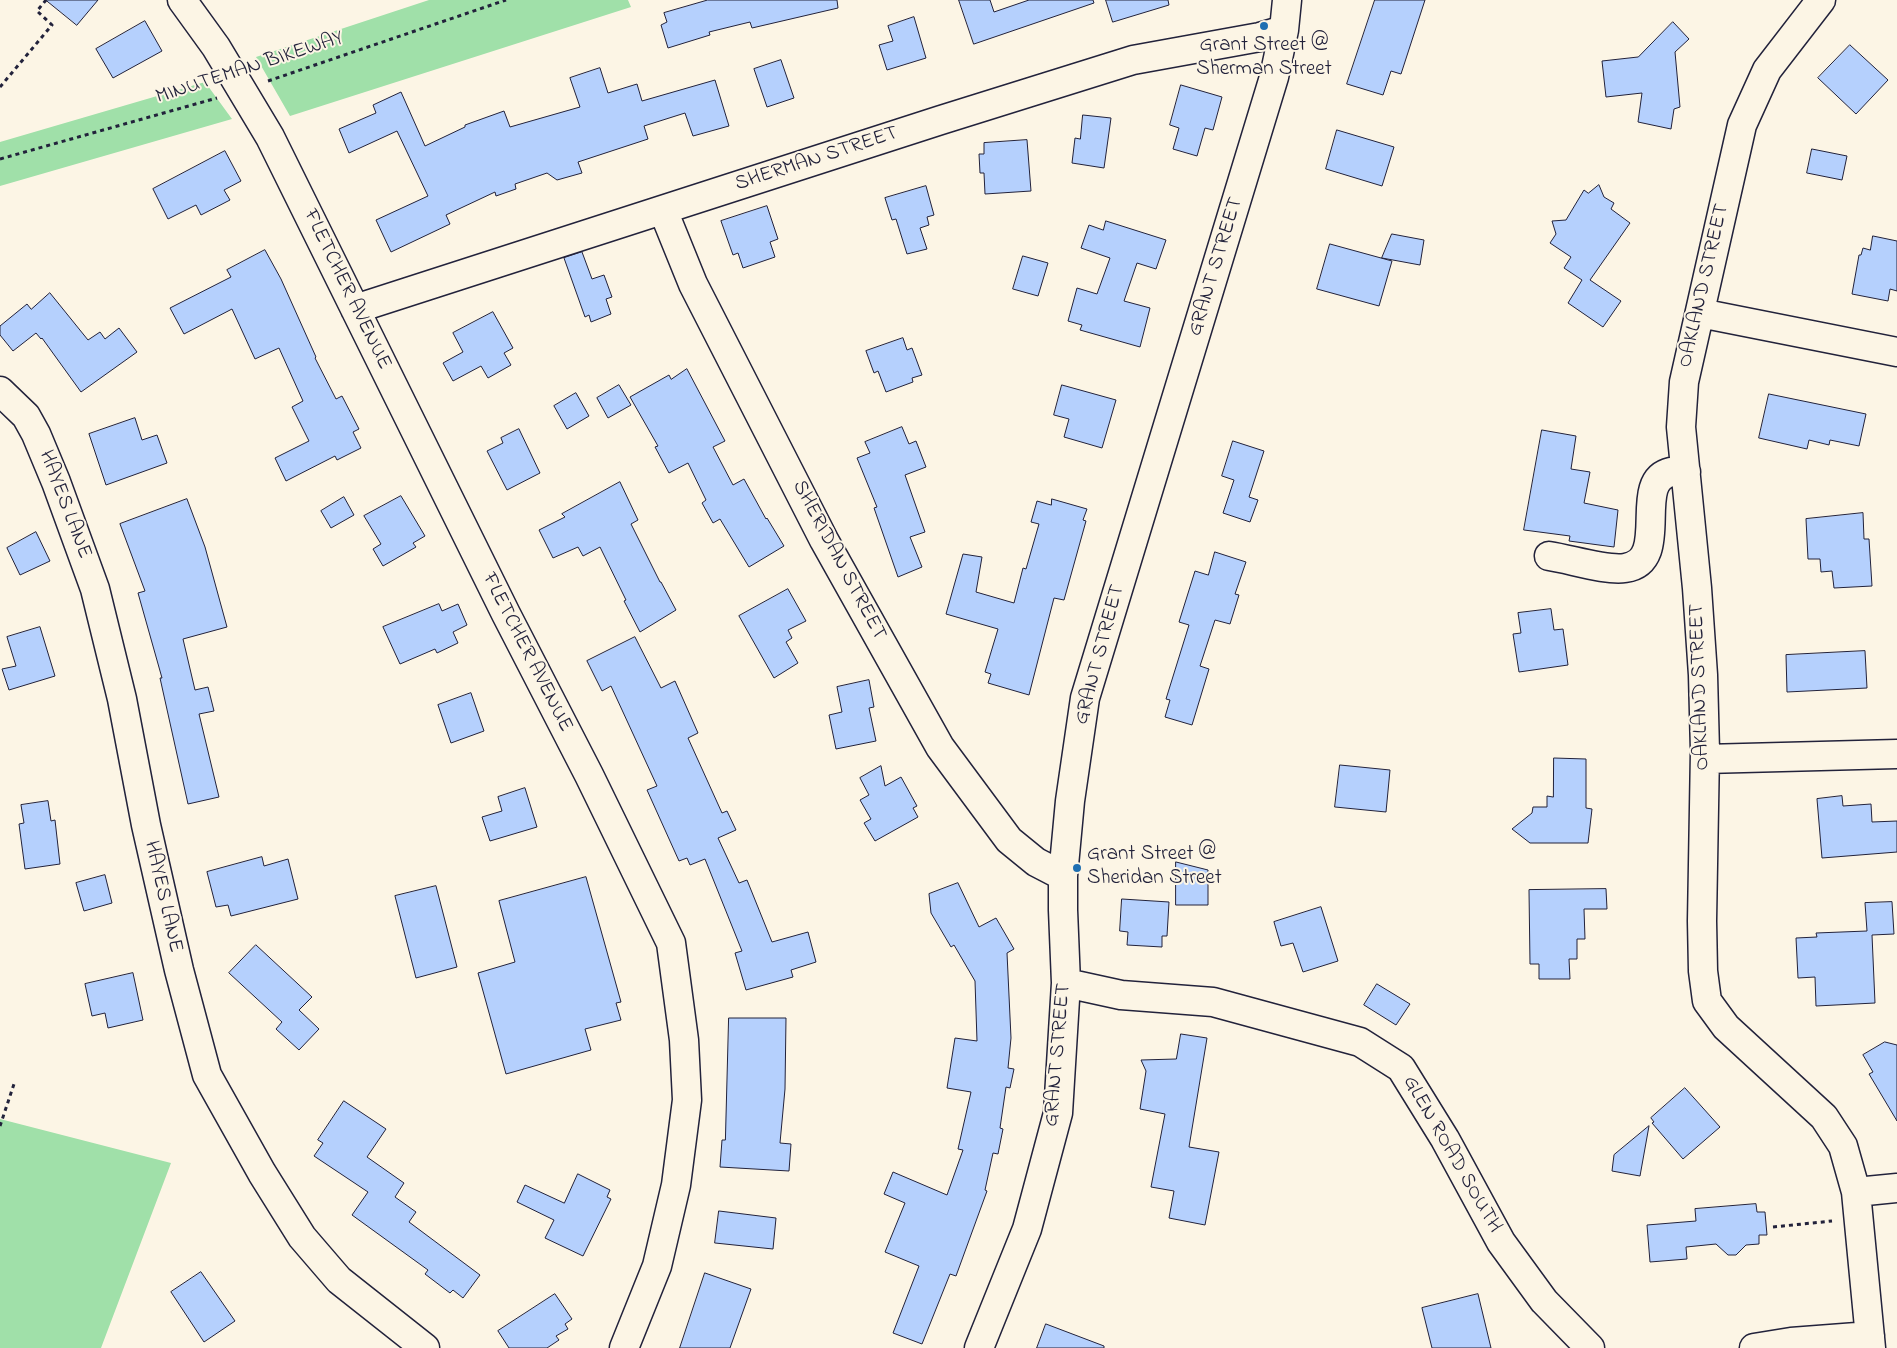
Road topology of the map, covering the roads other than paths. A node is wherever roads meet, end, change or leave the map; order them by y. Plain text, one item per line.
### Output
1 (182, 0) edge
2 (1287, 0) edge
3 (1821, 0) edge
4 (1284, 30) junction
5 (663, 210) junction
6 (356, 309) junction
7 (1700, 314) junction
8 (1897, 352) edge
9 (0, 391) edge
10 (1686, 472) junction
11 (1548, 556) dead end
12 (1897, 754) edge
13 (1705, 759) junction
14 (1063, 876) junction
15 (1066, 983) junction
16 (1897, 1188) edge
17 (1856, 1192) junction
18 (1871, 1342) edge
19 (425, 1348) edge
20 (624, 1348) edge
21 (979, 1348) edge
22 (1590, 1348) edge
23 (1754, 1348) edge

1 - 6 street, FLETCHER AVENUE
2 - 4 street, GRANT STREET
3 - 7 street, OAKLAND STREET
4 - 5 street, SHERMAN STREET
4 - 14 street, GRANT STREET
5 - 6 street, SHERMAN STREET
5 - 14 street, SHERIDAN STREET
6 - 20 street, FLETCHER AVENUE
7 - 8 street
7 - 10 street, OAKLAND STREET
9 - 19 street, HAYES LANE
10 - 11 street
10 - 13 street, OAKLAND STREET
12 - 13 street
13 - 17 street, OAKLAND STREET
14 - 15 street, GRANT STREET
15 - 21 street, GRANT STREET
15 - 22 street, GLEN ROAD SOUTH
16 - 17 street
17 - 18 street, OAKLAND STREET
18 - 23 street

